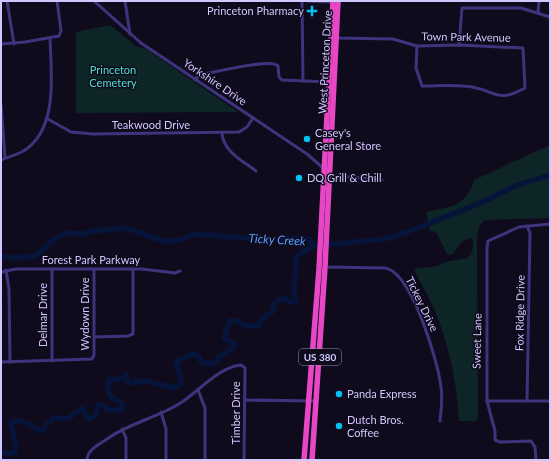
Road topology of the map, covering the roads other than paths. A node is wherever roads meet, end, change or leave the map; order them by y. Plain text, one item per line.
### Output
1 (7, 1) edge
2 (57, 1) edge
3 (94, 1) edge
4 (125, 1) edge
5 (302, 1) edge
6 (307, 1) edge
7 (335, 1) edge
8 (539, 1) edge
9 (538, 13) junction
10 (550, 18) edge
11 (130, 34) junction
12 (50, 38) junction
13 (336, 38) junction
14 (1, 44) edge
15 (14, 44) junction
16 (459, 44) junction
17 (417, 46) junction
18 (195, 80) junction
19 (303, 81) junction
20 (331, 83) junction
21 (1, 104) edge
22 (46, 118) junction
23 (253, 118) junction
24 (222, 134) junction
25 (5, 158) junction
26 (1, 160) edge
27 (323, 168) junction
28 (256, 171) dead end
29 (328, 176) junction
30 (382, 180) dead end
31 (550, 224) edge
32 (527, 226) junction
33 (323, 236) junction
34 (319, 267) junction
35 (325, 267) junction
36 (52, 269) junction
37 (94, 269) junction
38 (133, 269) junction
39 (6, 270) junction
40 (180, 271) dead end
41 (1, 272) edge
42 (94, 337) junction
43 (52, 361) junction
44 (1, 362) edge
45 (10, 362) junction
46 (198, 390) junction
47 (245, 400) junction
48 (310, 400) junction
49 (317, 401) junction
50 (487, 401) junction
51 (527, 401) junction
52 (550, 401) edge
53 (161, 412) junction
54 (440, 421) dead end
55 (122, 429) junction
56 (87, 460) edge
57 (126, 460) edge
58 (166, 460) edge
59 (205, 460) edge
60 (244, 460) edge
61 (304, 460) edge
62 (312, 460) edge
63 (536, 460) edge

1 - 15 street
2 - 12 street
3 - 11 street, Yorkshire Drive
4 - 11 street
5 - 19 street
6 - 7 street
7 - 13 highway, West Princeton Drive / US 380
7 - 20 highway, West Princeton Drive / US 380
8 - 9 street
9 - 10 street
9 - 16 street
11 - 18 street, Yorkshire Drive
12 - 15 street
12 - 22 street
13 - 17 street, Town Park Avenue
13 - 20 highway, West Princeton Drive / US 380
14 - 15 street
16 - 17 street, Town Park Avenue
16 - 17 street, Town Park Avenue
18 - 19 street
18 - 23 street, Yorkshire Drive
19 - 20 street
20 - 27 highway, West Princeton Drive / US 380
20 - 29 highway, West Princeton Drive / US 380
21 - 25 street
22 - 24 street, Teakwood Drive
22 - 25 street
23 - 24 street, Teakwood Drive
23 - 27 street, Yorkshire Drive
24 - 28 street
25 - 26 street
27 - 29 street, Yorkshire Drive
27 - 33 highway, West Princeton Drive / US 380
29 - 30 street
29 - 33 highway, West Princeton Drive / US 380
31 - 32 street
32 - 50 street, Sweet Lane
32 - 51 street, Fox Ridge Drive
33 - 34 highway, West Princeton Drive / US 380
33 - 35 highway, West Princeton Drive / US 380
34 - 35 street, Tickey Drive
34 - 48 highway, West Princeton Drive / US 380
35 - 49 highway, West Princeton Drive / US 380
35 - 54 street, Tickey Drive
36 - 37 street, Forest Park Parkway
36 - 39 street, Forest Park Parkway
36 - 43 street, Delmar Drive
37 - 38 street, Forest Park Parkway
37 - 42 street, Wydown Drive
38 - 40 street, Forest Park Parkway
38 - 42 street
39 - 41 street, Forest Park Parkway
39 - 45 street
42 - 43 street, Wydown Drive
43 - 45 street
44 - 45 street
46 - 47 street, Timber Drive
46 - 53 street
46 - 59 street
47 - 48 street
47 - 60 street, Timber Drive
48 - 49 street
48 - 61 highway, West Princeton Drive / US 380
49 - 62 highway, West Princeton Drive / US 380
50 - 51 street
50 - 63 street, Sweet Lane
51 - 52 street
53 - 55 street
53 - 58 street
55 - 56 street
55 - 57 street

